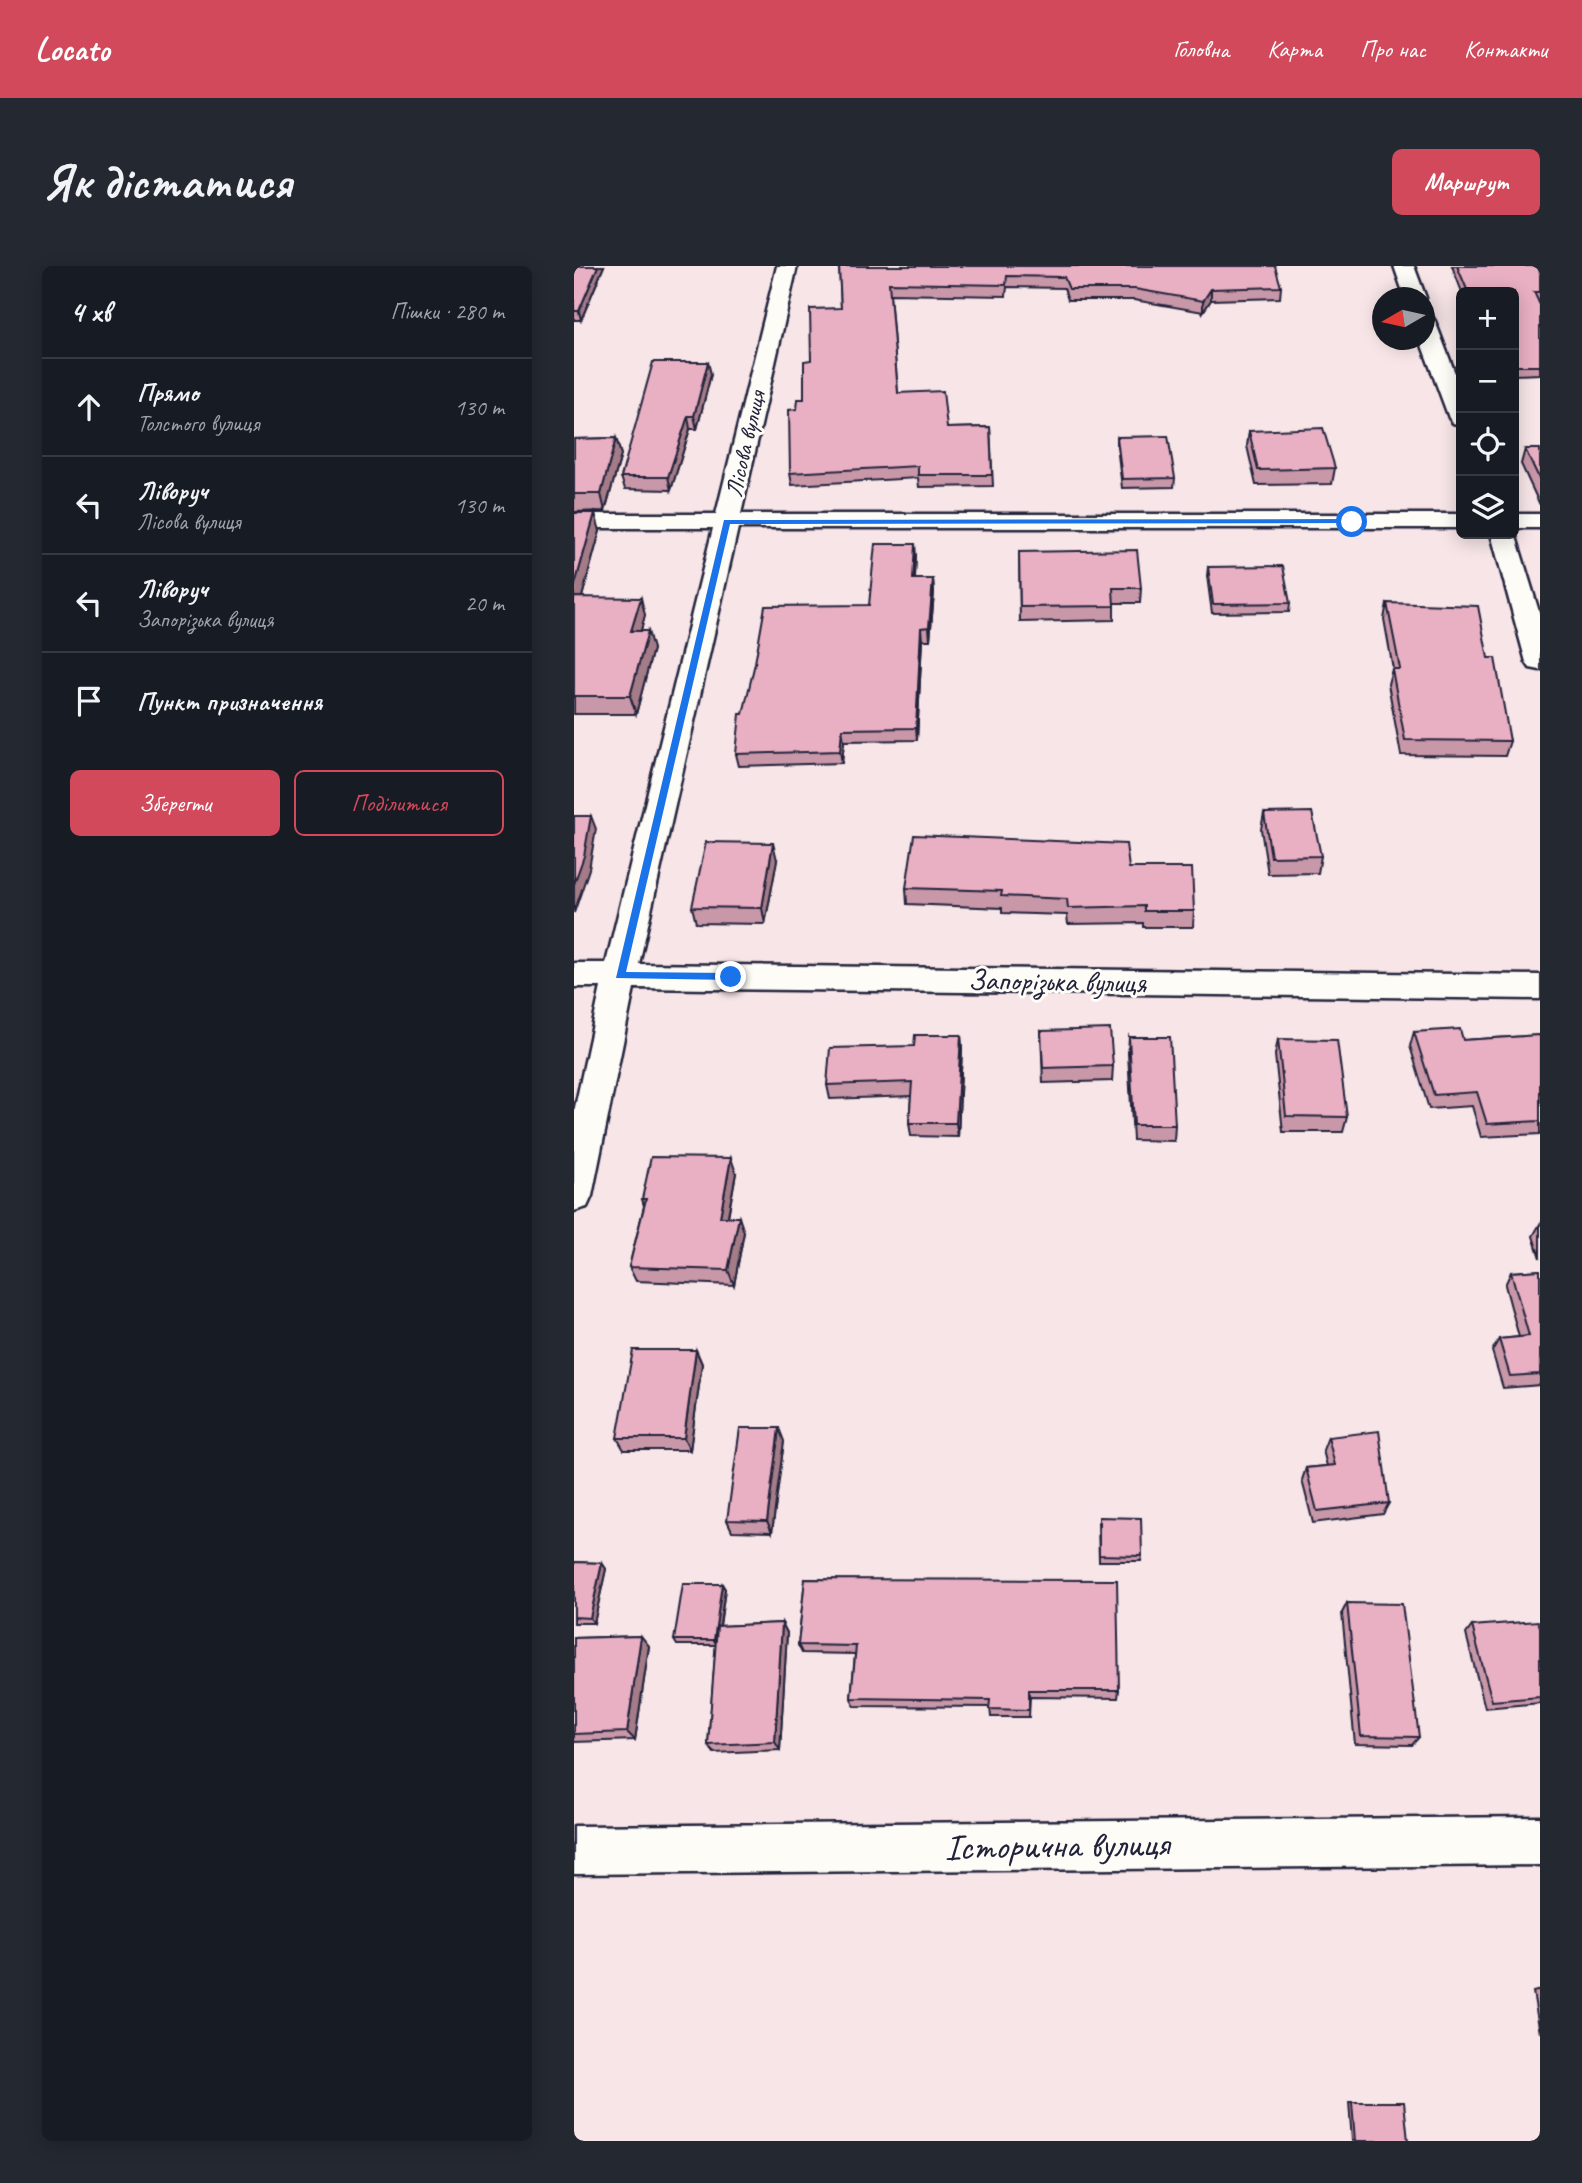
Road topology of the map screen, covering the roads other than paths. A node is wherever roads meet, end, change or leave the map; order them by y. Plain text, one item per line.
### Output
1 (787, 266) edge
2 (1404, 266) edge
3 (1412, 287) edge
4 (1435, 350) edge
5 (1459, 413) edge
6 (1519, 521) edge
7 (1540, 521) edge
8 (574, 522) edge
9 (727, 522) junction
10 (1456, 522) edge
11 (1505, 539) edge
12 (1540, 662) edge
13 (574, 975) edge
14 (620, 975) junction
15 (1540, 986) edge
16 (574, 1196) edge
17 (1540, 1841) edge
18 (574, 1850) edge

1 - 9 street, Лісова вулиця
2 - 3 street
4 - 5 street
6 - 7 street
8 - 9 street
9 - 10 street
9 - 14 street, Лісова вулиця
11 - 12 street
13 - 14 street, Запорізька вулиця
14 - 15 street, Запорізька вулиця
14 - 16 street, Лісова вулиця
17 - 18 street, Історична вулиця

